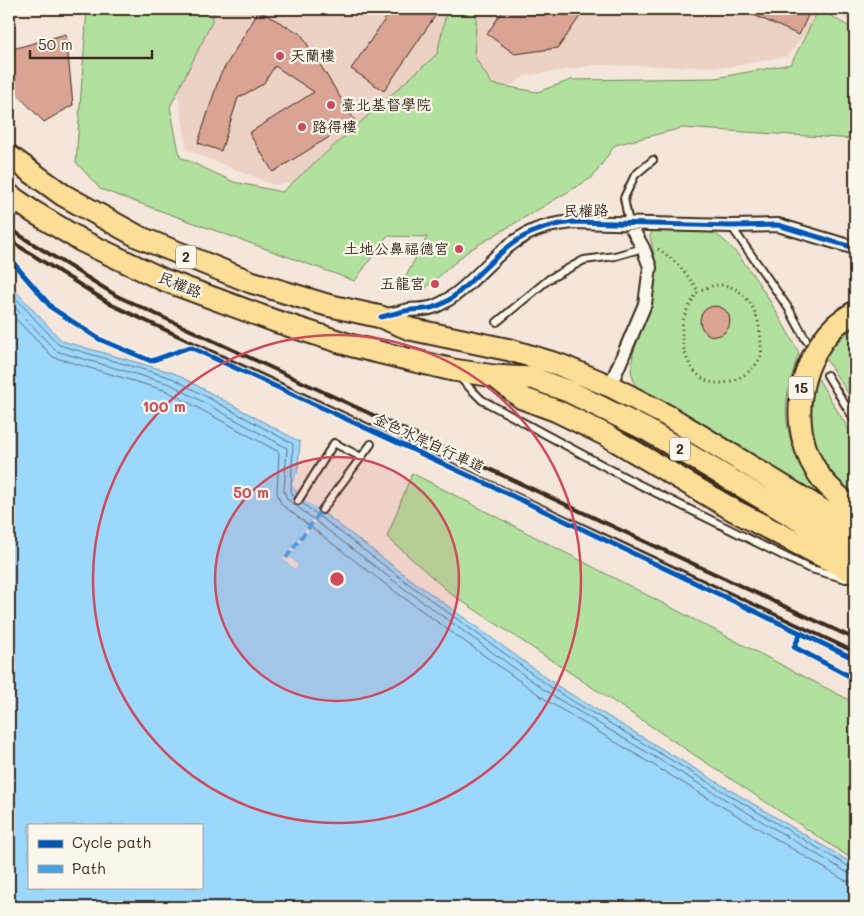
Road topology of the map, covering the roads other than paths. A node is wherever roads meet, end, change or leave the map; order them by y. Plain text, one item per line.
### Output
1 (9, 156) edge
2 (653, 160) dead end
3 (9, 195) edge
4 (629, 223) junction
5 (730, 226) junction
6 (643, 248) junction
7 (855, 248) edge
8 (855, 312) edge
9 (381, 317) junction
10 (498, 322) dead end
11 (806, 340) dead end
12 (452, 370) junction
13 (827, 375) dead end
14 (494, 376) junction
15 (610, 386) junction
16 (855, 421) edge
17 (370, 444) dead end
18 (361, 457) junction
19 (298, 501) dead end
20 (322, 510) dead end
21 (855, 511) edge
22 (855, 530) edge
23 (855, 553) edge
24 (855, 573) edge
25 (855, 581) edge

1 - 9 main road, 民權路 / 2
2 - 4 lane
3 - 12 main road, 民權路 / 2
4 - 5 street, 民權路
4 - 6 street
4 - 9 street, 民權路
5 - 7 street, 民權路
5 - 11 lane
6 - 10 lane
6 - 15 street
8 - 21 main road, 15
9 - 15 main road, 民權路 / 2
12 - 14 main road, 民權路 / 2
12 - 25 lane
13 - 16 lane
14 - 23 main road, 民權路 / 2
14 - 24 main road
15 - 22 main road, 民權路 / 2
17 - 18 lane
18 - 19 lane
18 - 20 lane

